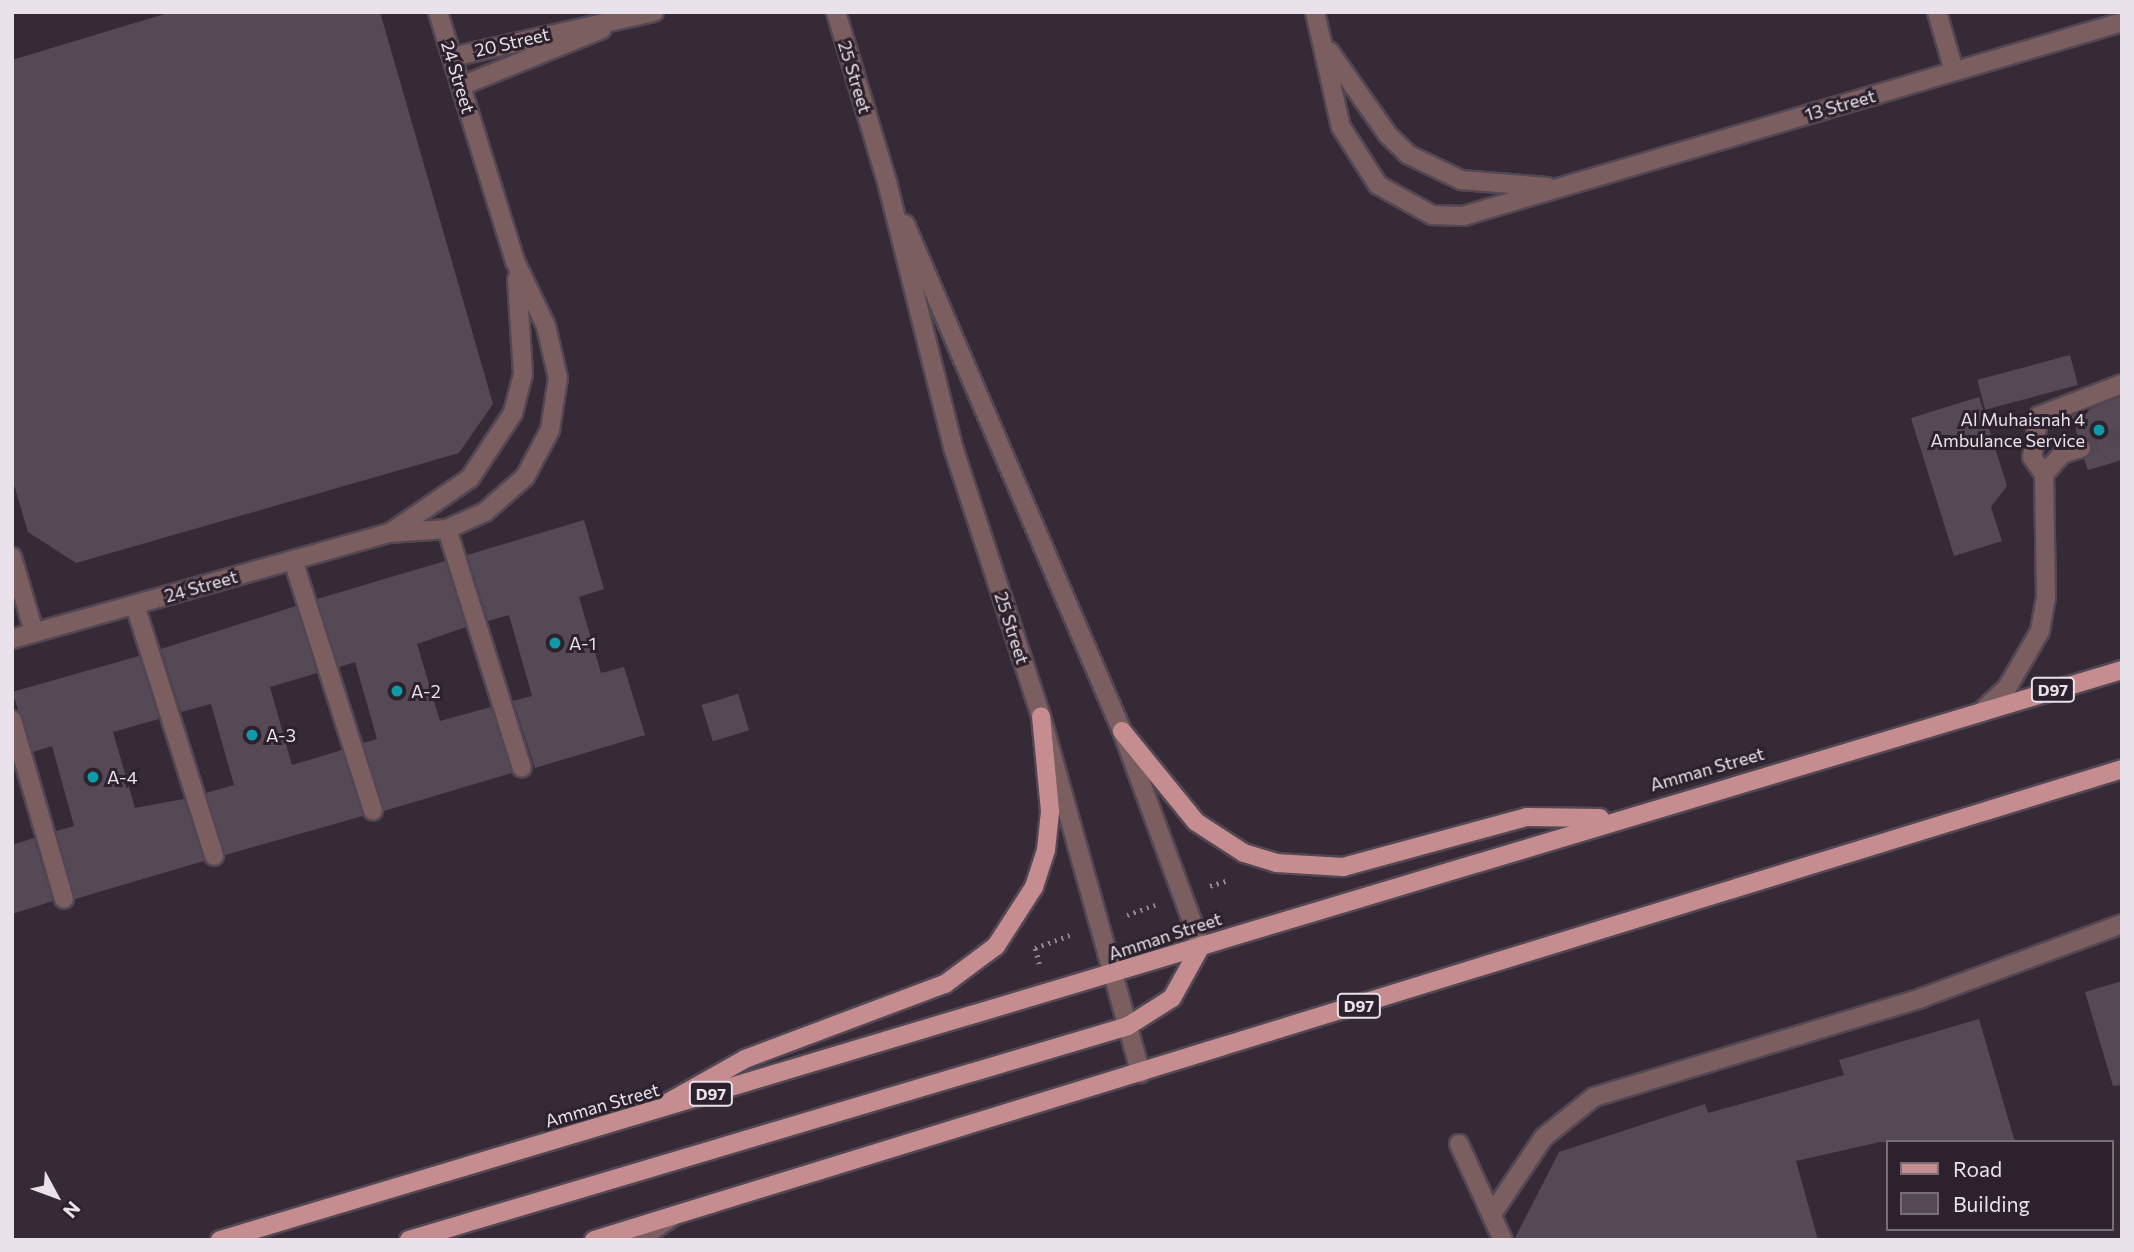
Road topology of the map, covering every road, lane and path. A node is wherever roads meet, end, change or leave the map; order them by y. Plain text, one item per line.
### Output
1 (438, 12) edge
2 (660, 12) edge
3 (836, 12) edge
4 (1315, 12) edge
5 (1937, 12) edge
6 (653, 13) edge
7 (2122, 22) edge
8 (614, 23) junction
9 (1325, 46) junction
10 (452, 57) junction
11 (1954, 71) junction
12 (461, 86) junction
13 (887, 182) junction
14 (1558, 188) junction
15 (515, 261) junction
16 (2122, 384) edge
17 (2081, 448) tunnel mouth
18 (2043, 474) junction
19 (447, 529) junction
20 (389, 533) junction
21 (12, 557) edge
22 (293, 560) junction
23 (135, 605) junction
24 (34, 632) junction
25 (12, 639) edge
26 (2122, 670) edge
27 (1983, 710) junction
28 (1041, 716) junction
29 (12, 720) edge
30 (1122, 731) junction
31 (522, 768) dead end
32 (2122, 769) edge
33 (373, 811) dead end
34 (1611, 819) junction
35 (214, 856) dead end
36 (64, 899) dead end
37 (2122, 924) edge
38 (1201, 946) junction
39 (1114, 975) junction
40 (1128, 1026) junction
41 (1141, 1073) junction
42 (656, 1111) junction
43 (1459, 1144) dead end
44 (1494, 1211) junction
45 (679, 1213) junction
46 (220, 1240) edge
47 (409, 1240) edge
48 (594, 1240) edge
49 (639, 1240) edge
50 (1503, 1240) edge

1 - 10 street, 24 Street
2 - 6 street, 20 Street
3 - 13 street, 25 Street
4 - 9 street, 13 Street
5 - 11 street
6 - 8 street, 20 Street
7 - 11 street, 13 Street
8 - 10 street, 20 Street
8 - 12 street, 20 Street
9 - 14 street, 13 Street
9 - 14 street, 13 Street
10 - 12 street, 24 Street
11 - 14 street, 13 Street
12 - 15 street, 24 Street
13 - 28 street, 25 Street
13 - 30 street, 25 Street
15 - 19 street, 24 Street
15 - 20 street, 24 Street
16 - 18 street
17 - 18 street
18 - 27 street
19 - 20 street, 24 Street
19 - 31 street
20 - 22 street, 24 Street
21 - 24 street
22 - 23 street, 24 Street
22 - 33 street
23 - 24 street, 24 Street
23 - 35 street
24 - 25 street, 24 Street
26 - 27 main road, Amman Street / D97
27 - 34 main road, Amman Street / D97
28 - 39 street, 25 Street
28 - 42 main road
29 - 36 street
30 - 34 main road
30 - 38 street, 25 Street
32 - 41 main road, D97
34 - 38 main road, Amman Street / D97
37 - 44 street
38 - 39 main road, Amman Street / D97
38 - 40 main road
39 - 40 street, 25 Street
39 - 42 main road, Amman Street / D97
40 - 41 street, 25 Street
40 - 47 main road
41 - 45 main road, D97
42 - 46 main road, Amman Street / D97
43 - 44 street
44 - 50 street
45 - 48 main road, D97
45 - 49 street

